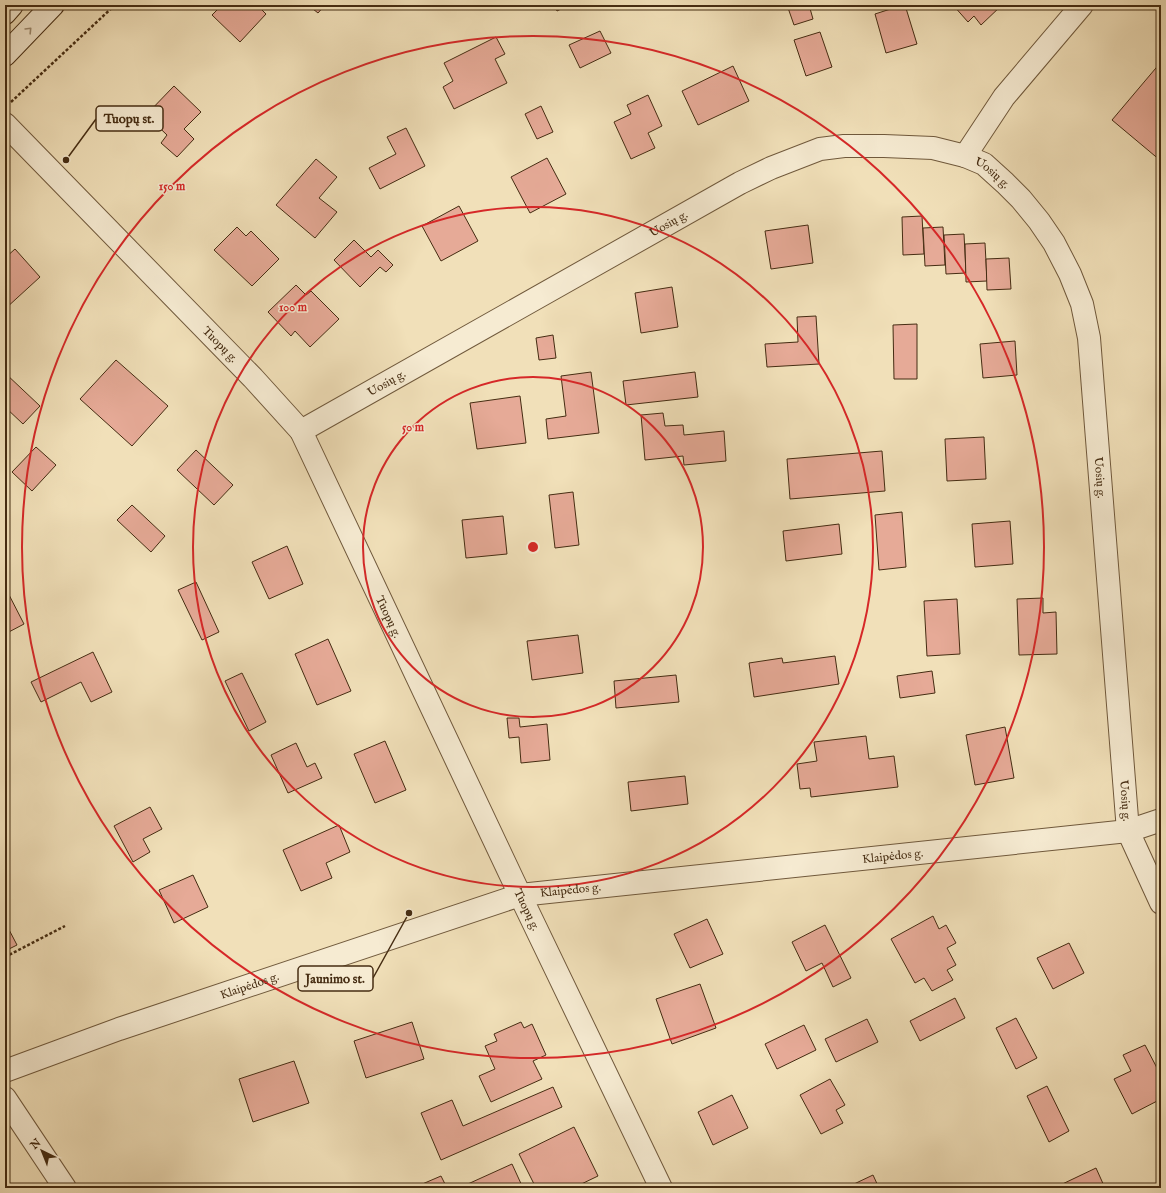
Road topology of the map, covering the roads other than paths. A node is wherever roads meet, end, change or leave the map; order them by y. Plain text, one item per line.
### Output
1 (12, 5) edge
2 (54, 5) edge
3 (1082, 5) edge
4 (5, 13) edge
5 (5, 55) edge
6 (5, 124) edge
7 (965, 156) junction
8 (301, 431) junction
9 (1161, 820) edge
10 (1128, 831) junction
11 (520, 894) junction
12 (1161, 903) edge
13 (5, 1071) edge
14 (5, 1098) edge
15 (65, 1188) edge
16 (661, 1188) edge

1 - 4 street
5 -> 2 street
3 - 7 street
6 - 8 street, Tuopų g.
7 - 8 street, Uosių g.
7 - 10 street, Uosių g.
8 - 11 street, Tuopų g.
9 - 10 street, Klaipėdos g.
10 - 11 street, Klaipėdos g.
10 - 12 street, Uosių g.
11 - 13 street, Klaipėdos g.
11 - 16 street, Tuopų g.
14 - 15 street

